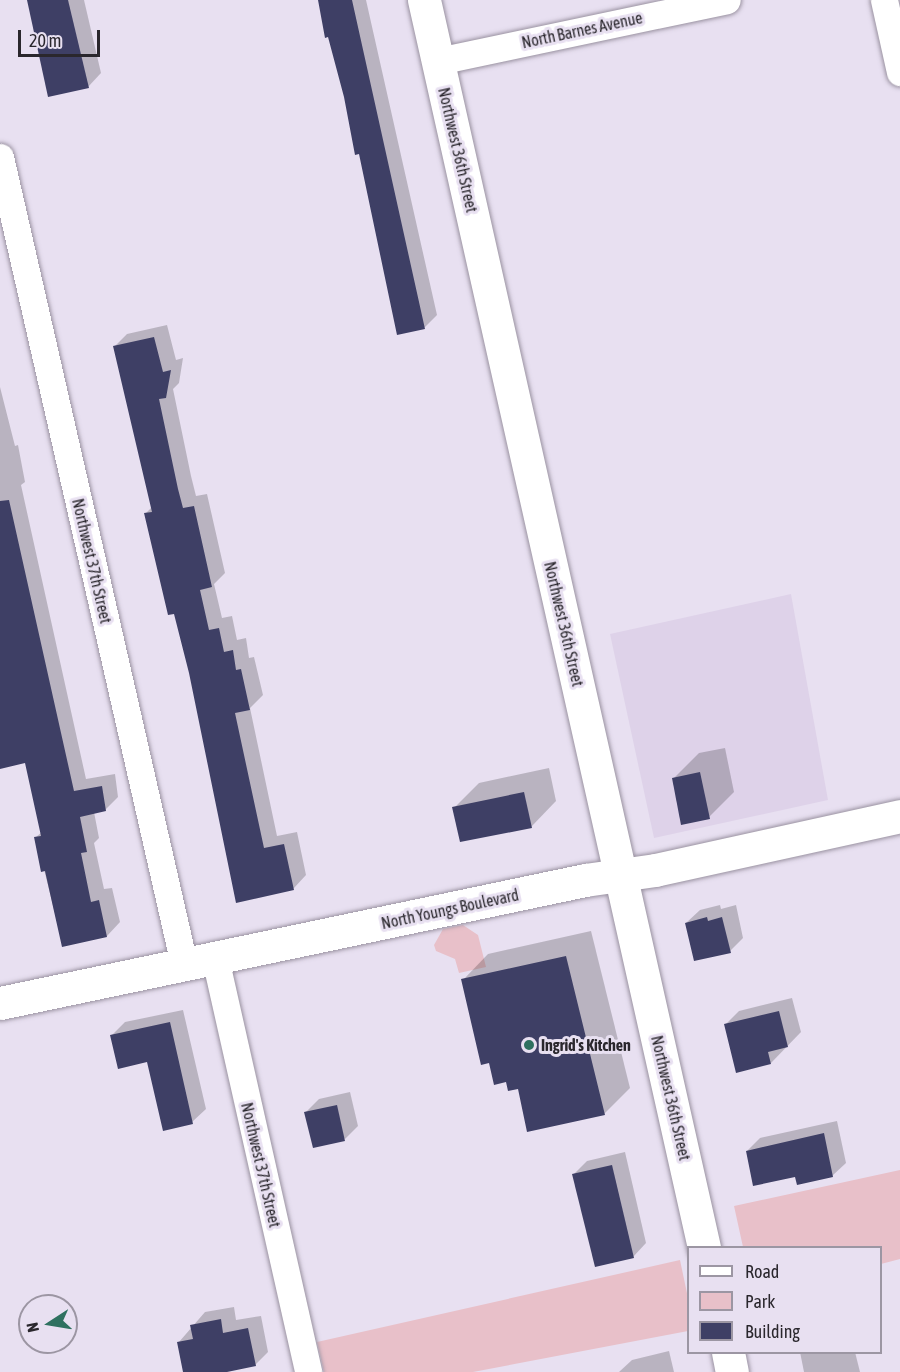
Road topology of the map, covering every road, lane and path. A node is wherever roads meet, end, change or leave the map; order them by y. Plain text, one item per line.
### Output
1 (424, 0) edge
2 (727, 0) edge
3 (884, 0) edge
4 (438, 61) junction
5 (900, 72) edge
6 (0, 157) edge
7 (900, 816) edge
8 (621, 875) junction
9 (215, 958) junction
10 (184, 964) junction
11 (0, 1003) edge
12 (704, 1246) edge
13 (728, 1354) edge
14 (308, 1372) edge
15 (732, 1372) edge

1 - 4 street, Northwest 36th Street
2 - 4 street, North Barnes Avenue
3 - 5 street
4 - 8 street, Northwest 36th Street
6 - 10 street, Northwest 37th Street
7 - 8 street, North Youngs Boulevard
8 - 9 street, North Youngs Boulevard
8 - 12 street, Northwest 36th Street
9 - 10 street, North Youngs Boulevard
9 - 14 street, Northwest 37th Street
10 - 11 street, North Youngs Boulevard
13 - 15 street

